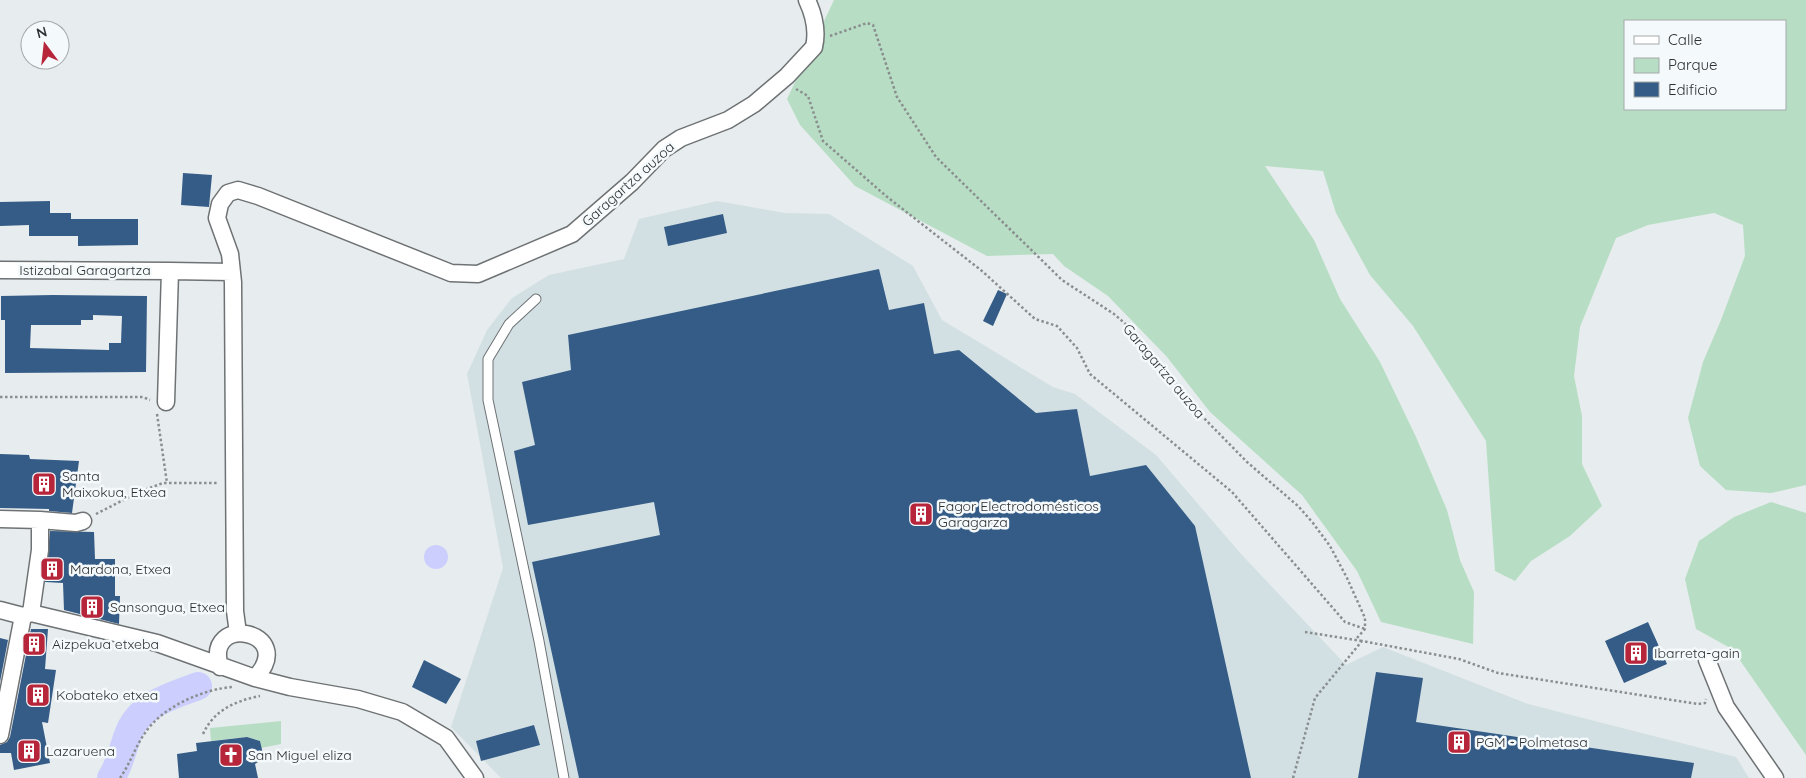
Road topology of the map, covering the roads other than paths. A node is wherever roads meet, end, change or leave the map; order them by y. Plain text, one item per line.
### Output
1 (807, 0) edge
2 (0, 270) edge
3 (170, 270) junction
4 (232, 272) junction
5 (536, 299) dead end
6 (157, 403) road end
7 (0, 519) edge
8 (40, 520) junction
9 (83, 521) road end
10 (0, 610) edge
11 (27, 615) junction
12 (238, 633) junction
13 (1707, 660) dead end
14 (220, 667) junction
15 (255, 678) junction
16 (0, 735) edge
17 (475, 778) edge
18 (564, 778) edge
19 (1775, 778) edge

1 - 4 street, Garagartza auzoa
2 - 3 street, Istizabal Garagartza
3 - 4 street, Istizabal Garagartza
3 - 6 street
4 - 12 street
5 - 18 lane
7 - 8 street
8 - 9 street
8 - 11 street
10 - 11 street
11 - 14 street
11 - 16 street
12 - 14 street
12 - 15 street
13 - 19 street
14 - 15 street
15 - 17 street

